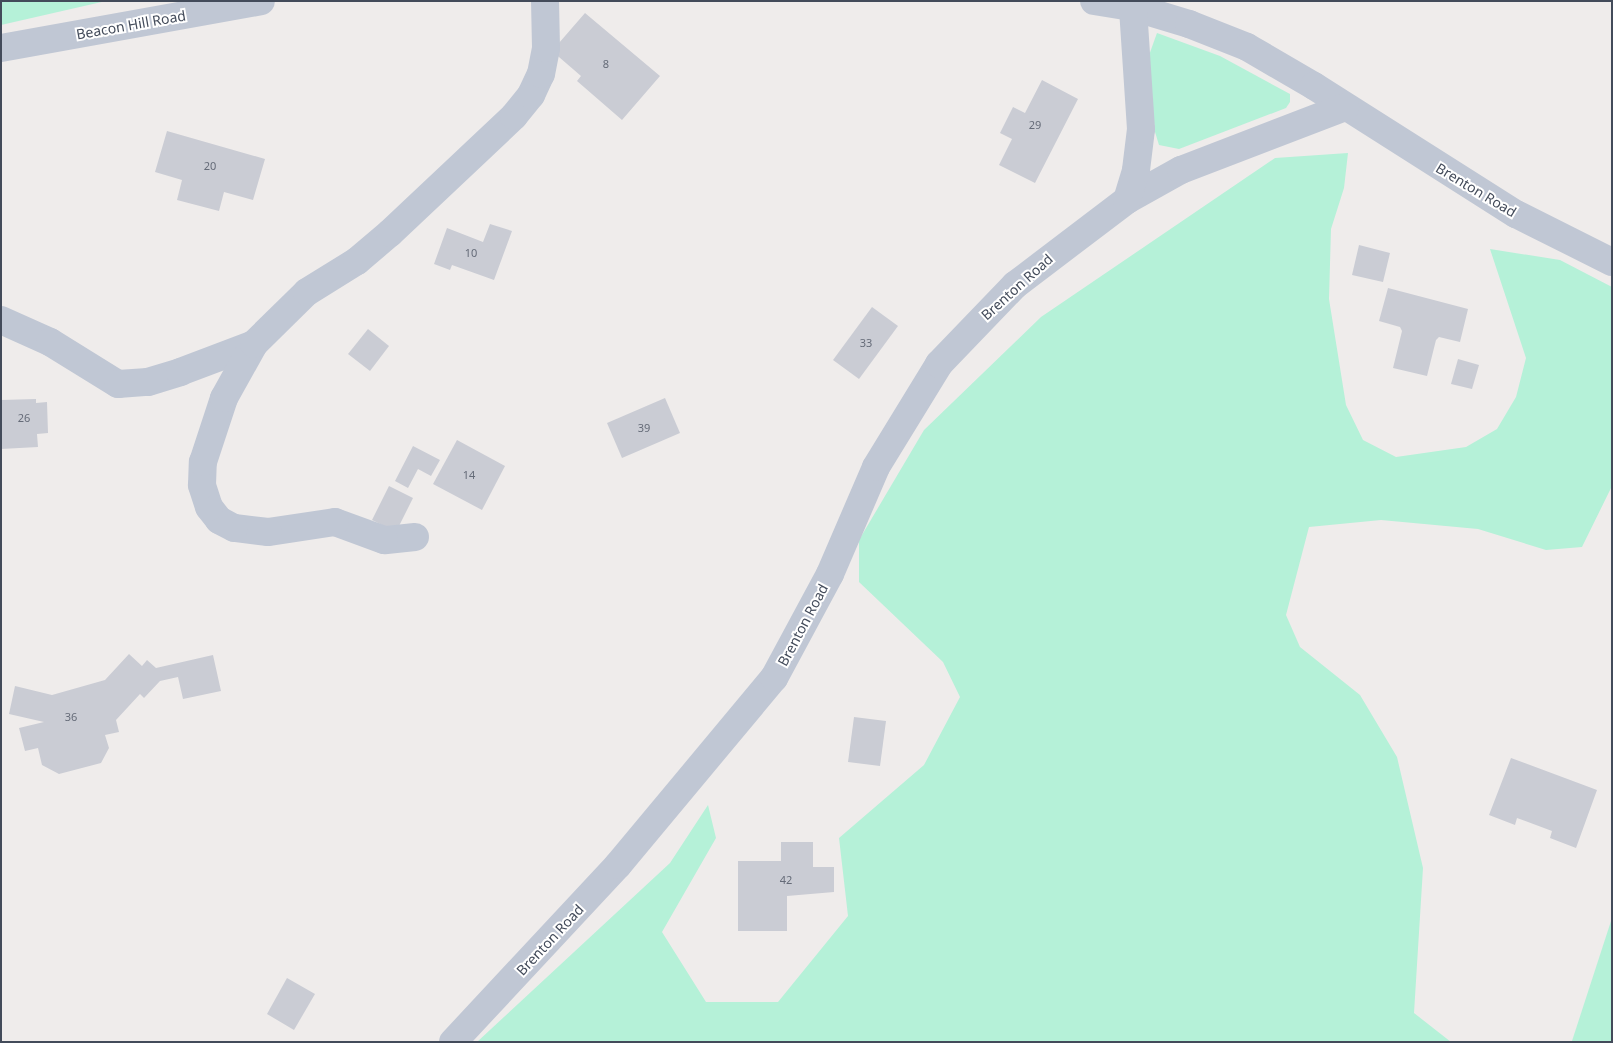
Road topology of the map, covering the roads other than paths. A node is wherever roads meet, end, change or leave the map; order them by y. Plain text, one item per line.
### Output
1 (261, 1) edge
2 (545, 1) edge
3 (1094, 1) edge
4 (1133, 7) junction
5 (1, 48) edge
6 (1345, 107) junction
7 (1127, 200) junction
8 (1612, 262) edge
9 (1, 320) edge
10 (254, 344) junction
11 (415, 537) dead end
12 (453, 1042) edge

1 - 5 street, Beacon Hill Road
2 - 10 street
3 - 4 street
4 - 6 street, Brenton Road
4 - 7 street
6 - 7 street, Brenton Road
6 - 8 street, Brenton Road
7 - 12 street, Brenton Road
9 - 10 street
10 - 11 street

